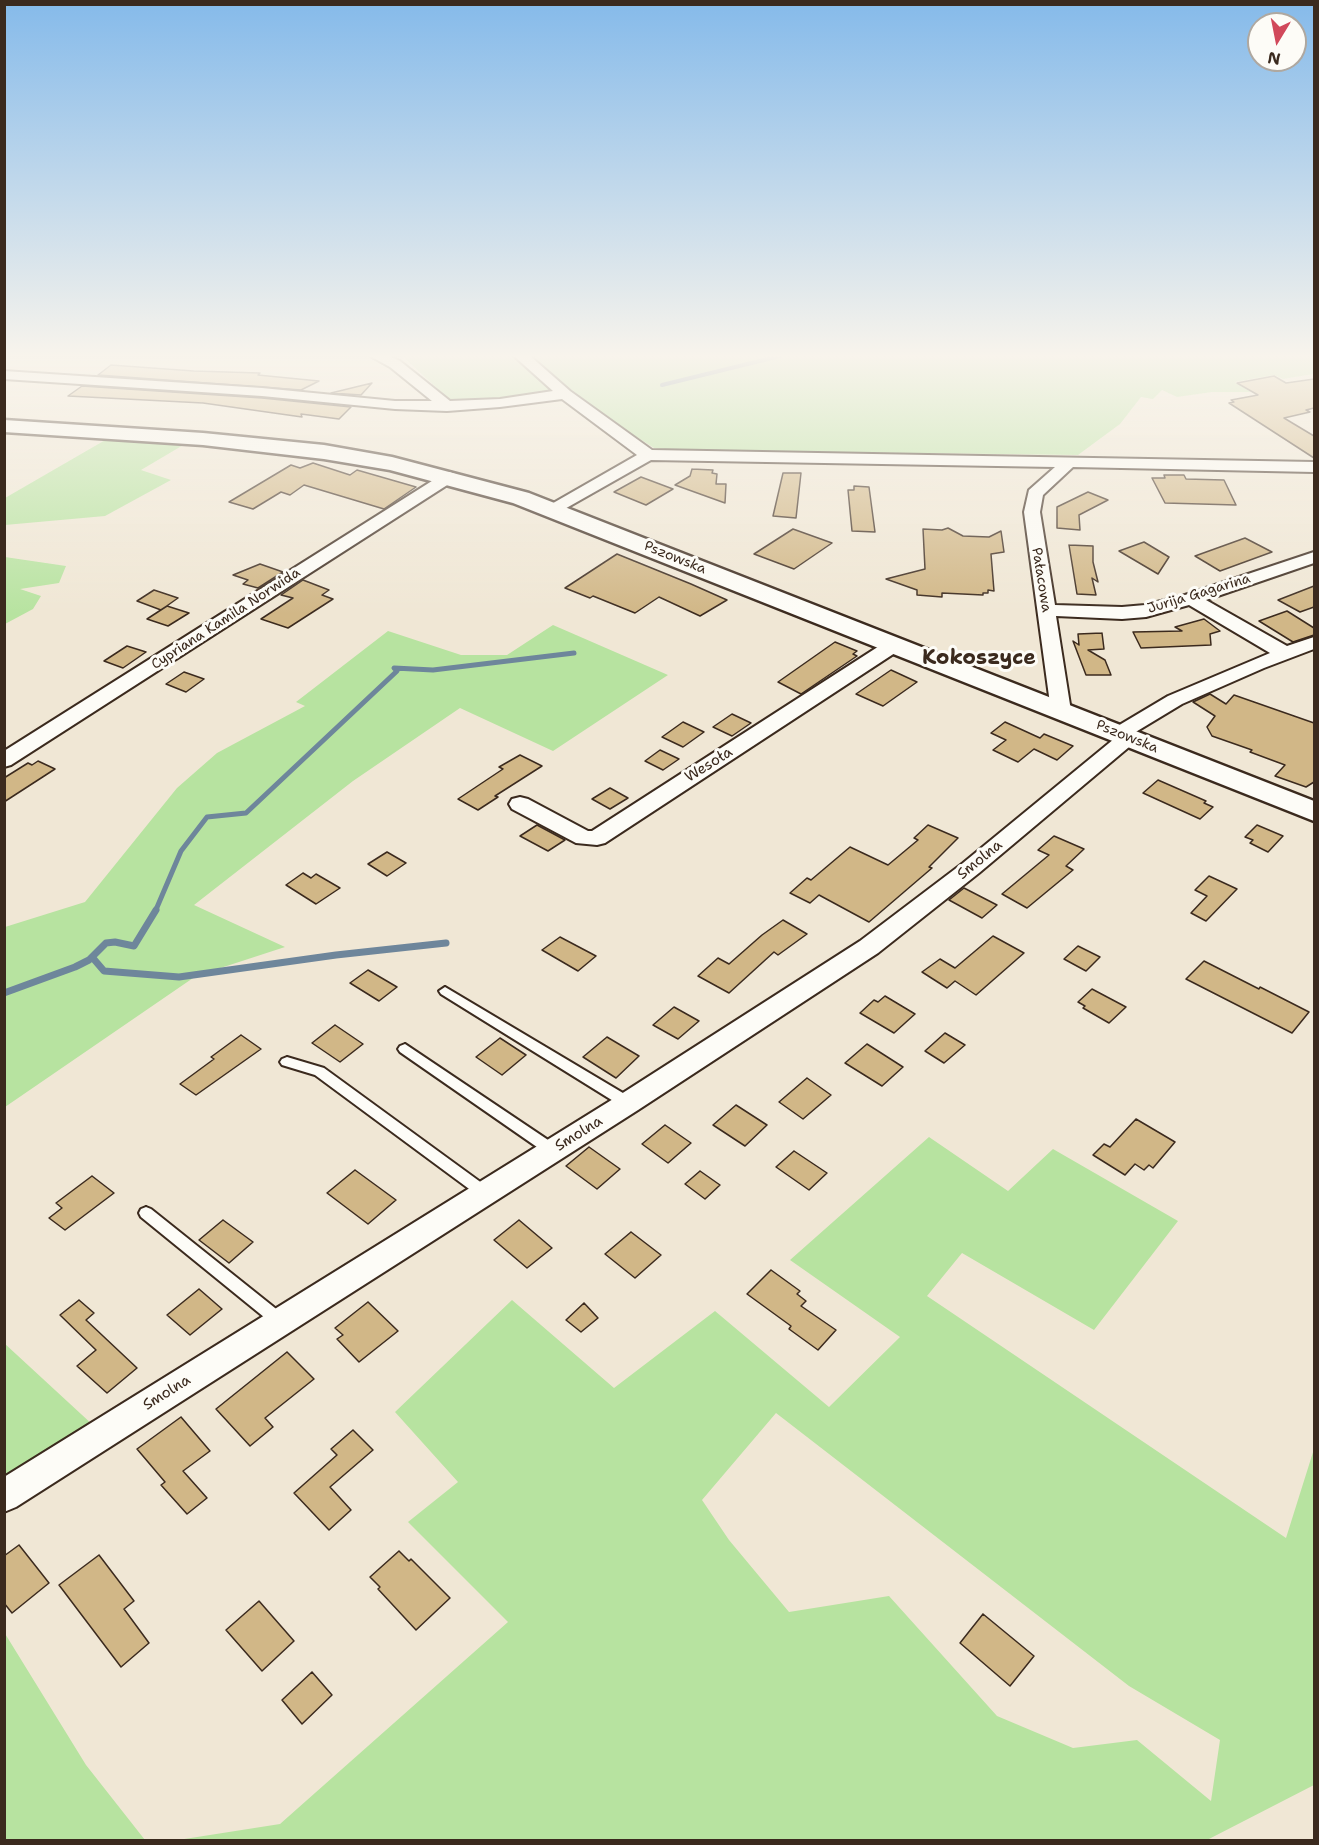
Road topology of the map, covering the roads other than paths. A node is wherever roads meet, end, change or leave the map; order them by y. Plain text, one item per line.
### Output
1 (224, 442) edge
2 (630, 442) edge
3 (648, 455) junction
4 (1069, 463) junction
5 (1314, 467) edge
6 (449, 477) junction
7 (554, 510) junction
8 (1314, 557) edge
9 (1191, 599) junction
10 (1046, 610) junction
11 (1314, 643) edge
12 (894, 645) junction
13 (1286, 654) junction
14 (1061, 711) junction
15 (1123, 736) junction
16 (4, 761) edge
17 (520, 804) dead end
18 (1314, 812) edge
19 (445, 992) dead end
20 (405, 1049) dead end
21 (287, 1062) dead end
22 (628, 1103) junction
23 (552, 1150) junction
24 (485, 1192) junction
25 (146, 1213) dead end
26 (280, 1321) junction
27 (4, 1496) edge

1 - 6 main road, Pszowska
2 - 3 street
3 - 4 street
3 - 7 street
4 - 5 street
4 - 10 street, Pałacowa
6 - 7 main road, Pszowska
6 - 16 street, Cypriana Kamila Norwida
7 - 12 main road, Pszowska
8 - 9 street, Jurija Gagarina
9 - 10 street, Jurija Gagarina
9 - 13 street
10 - 14 street, Pałacowa
11 - 13 street, Smolna
12 - 14 main road, Pszowska
12 - 17 street, Wesoła
13 - 15 street, Smolna
14 - 15 main road, Pszowska
15 - 18 main road, Pszowska
15 - 22 street, Smolna
19 - 22 lane
20 - 23 lane
21 - 24 lane
22 - 23 street, Smolna
23 - 24 street, Smolna
24 - 26 street, Smolna
25 - 26 lane
26 - 27 street, Smolna

